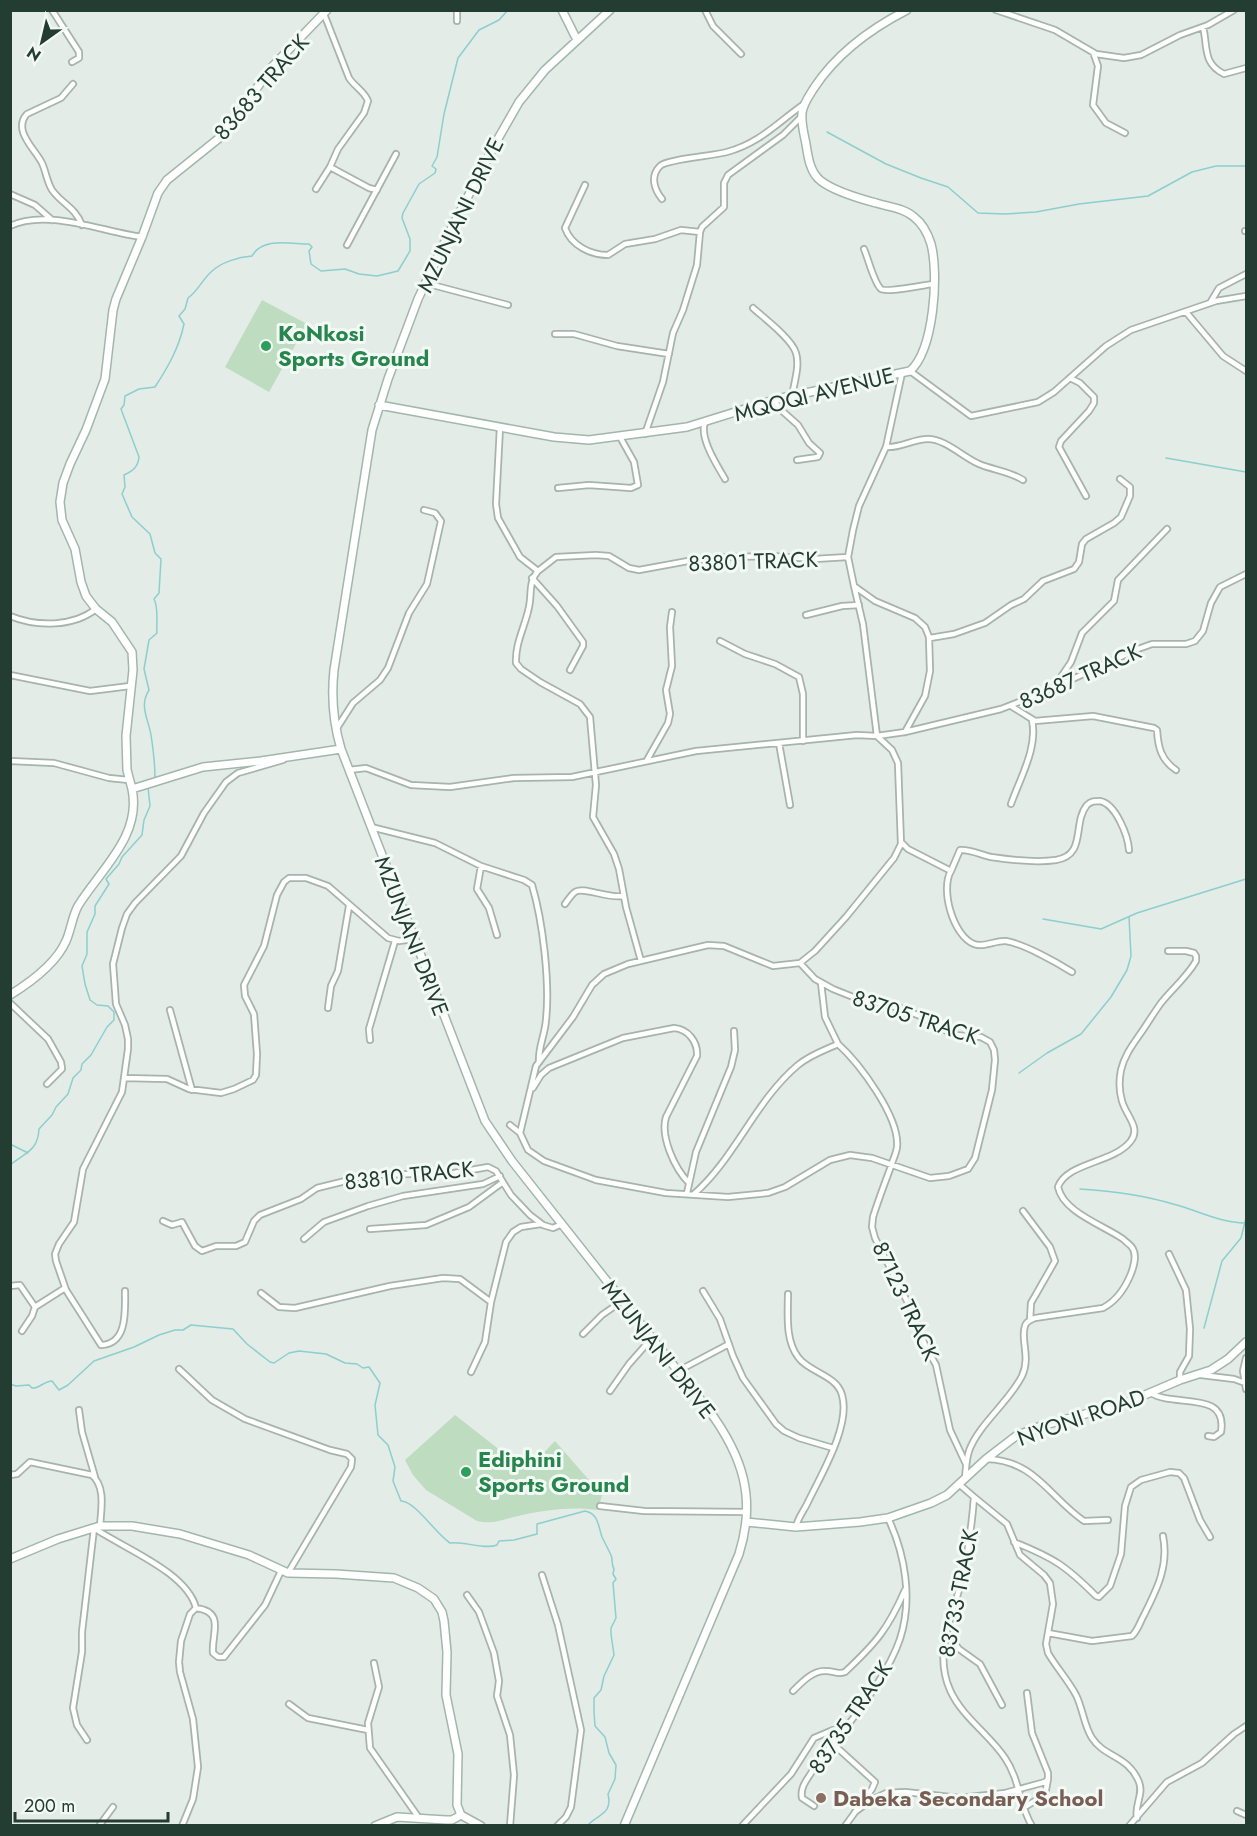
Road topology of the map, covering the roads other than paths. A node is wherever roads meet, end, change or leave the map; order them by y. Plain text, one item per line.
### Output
1 (52, 10) edge
2 (457, 10) edge
3 (562, 10) edge
4 (610, 10) edge
5 (705, 10) edge
6 (907, 10) edge
7 (996, 10) edge
8 (1234, 10) edge
9 (326, 12) edge
10 (457, 21) dead end
11 (1203, 27) junction
12 (577, 40) junction
13 (1093, 52) junction
14 (741, 54) dead end
15 (72, 62) dead end
16 (1246, 68) edge
17 (74, 84) dead end
18 (805, 103) junction
19 (802, 117) junction
20 (1125, 133) dead end
21 (396, 154) dead end
22 (330, 167) junction
23 (585, 185) dead end
24 (316, 189) dead end
25 (377, 190) junction
26 (10, 194) edge
27 (662, 199) dead end
28 (52, 220) junction
29 (81, 225) junction
30 (10, 226) edge
31 (700, 232) junction
32 (142, 237) junction
33 (347, 245) dead end
34 (864, 249) dead end
35 (1246, 274) edge
36 (425, 283) junction
37 (933, 284) junction
38 (1246, 296) edge
39 (1210, 303) junction
40 (508, 305) dead end
41 (753, 308) dead end
42 (1186, 312) junction
43 (555, 334) dead end
44 (669, 354) junction
45 (910, 371) junction
46 (1246, 371) edge
47 (902, 373) junction
48 (1070, 378) junction
49 (792, 396) junction
50 (774, 400) junction
51 (379, 405) junction
52 (705, 422) junction
53 (500, 427) junction
54 (645, 434) junction
55 (620, 436) junction
56 (886, 447) junction
57 (797, 460) dead end
58 (725, 479) dead end
59 (1120, 479) dead end
60 (1023, 480) dead end
61 (558, 488) dead end
62 (1086, 496) dead end
63 (424, 510) dead end
64 (1167, 530) dead end
65 (848, 557) junction
66 (538, 571) junction
67 (1246, 574) edge
68 (532, 578) junction
69 (854, 586) junction
70 (859, 605) junction
71 (96, 609) junction
72 (672, 612) dead end
73 (806, 615) dead end
74 (10, 616) edge
75 (930, 638) junction
76 (720, 641) dead end
77 (570, 670) dead end
78 (10, 675) edge
79 (130, 686) junction
80 (1054, 687) junction
81 (1011, 706) junction
82 (1032, 720) junction
83 (336, 730) junction
84 (905, 732) junction
85 (877, 736) junction
86 (803, 741) junction
87 (779, 743) junction
88 (340, 749) junction
89 (288, 757) junction
90 (647, 760) junction
91 (10, 761) edge
92 (349, 770) junction
93 (1176, 770) dead end
94 (594, 773) junction
95 (129, 780) junction
96 (132, 789) junction
97 (1011, 804) dead end
98 (790, 805) dead end
99 (370, 827) junction
100 (901, 842) junction
101 (1129, 850) dead end
102 (481, 866) junction
103 (951, 871) junction
104 (624, 896) junction
105 (565, 904) dead end
106 (349, 906) junction
107 (497, 935) dead end
108 (414, 939) junction
109 (395, 941) junction
110 (1168, 951) dead end
111 (641, 961) junction
112 (800, 963) junction
113 (1072, 972) dead end
114 (821, 984) junction
115 (10, 995) edge
116 (10, 1003) edge
117 (328, 1008) dead end
118 (170, 1011) dead end
119 (734, 1031) dead end
120 (370, 1040) dead end
121 (838, 1044) junction
122 (539, 1062) junction
123 (124, 1078) junction
124 (47, 1084) dead end
125 (192, 1090) junction
126 (530, 1091) junction
127 (510, 1125) dead end
128 (520, 1132) junction
129 (891, 1166) junction
130 (500, 1176) junction
131 (503, 1182) junction
132 (689, 1183) junction
133 (687, 1193) junction
134 (694, 1194) junction
135 (1023, 1211) dead end
136 (163, 1221) dead end
137 (541, 1224) junction
138 (562, 1224) junction
139 (370, 1229) dead end
140 (304, 1239) dead end
141 (1169, 1254) dead end
142 (10, 1286) edge
143 (66, 1288) junction
144 (124, 1291) dead end
145 (703, 1291) dead end
146 (261, 1293) dead end
147 (788, 1294) dead end
148 (622, 1301) junction
149 (491, 1302) junction
150 (35, 1307) junction
151 (1029, 1320) junction
152 (22, 1331) dead end
153 (583, 1334) dead end
154 (652, 1338) junction
155 (1246, 1342) edge
156 (729, 1344) junction
157 (1246, 1358) edge
158 (178, 1369) dead end
159 (678, 1371) junction
160 (471, 1372) dead end
161 (1197, 1375) junction
162 (1180, 1380) junction
163 (1246, 1386) edge
164 (610, 1391) dead end
165 (1151, 1393) junction
166 (79, 1410) dead end
167 (1208, 1436) dead end
168 (834, 1448) junction
169 (986, 1459) junction
170 (966, 1464) junction
171 (10, 1475) edge
172 (95, 1477) junction
173 (962, 1482) junction
174 (974, 1497) junction
175 (600, 1506) dead end
176 (747, 1512) junction
177 (888, 1518) junction
178 (1108, 1520) dead end
179 (746, 1522) junction
180 (97, 1527) junction
181 (796, 1527) junction
182 (1163, 1536) dead end
183 (1210, 1537) dead end
184 (1014, 1542) junction
185 (10, 1559) edge
186 (284, 1572) junction
187 (542, 1575) dead end
188 (906, 1587) junction
189 (467, 1595) dead end
190 (196, 1608) junction
191 (1048, 1633) junction
192 (946, 1634) junction
193 (374, 1663) dead end
194 (793, 1691) dead end
195 (1027, 1693) dead end
196 (289, 1704) dead end
197 (1002, 1705) dead end
198 (1246, 1726) edge
199 (845, 1729) junction
200 (369, 1730) junction
201 (87, 1740) dead end
202 (832, 1743) junction
203 (1048, 1779) junction
204 (1020, 1790) junction
205 (814, 1806) dead end
206 (112, 1807) dead end
207 (1023, 1808) junction
208 (1237, 1811) dead end
209 (855, 1812) junction
210 (461, 1815) junction
211 (1246, 1815) edge
212 (419, 1818) junction
213 (1134, 1823) edge
214 (99, 1826) edge
215 (182, 1826) edge
216 (375, 1826) edge
217 (481, 1826) edge
218 (510, 1826) edge
219 (557, 1826) edge
220 (624, 1826) edge
221 (742, 1826) edge
222 (845, 1826) edge
223 (1032, 1826) edge

1 - 15 street
2 - 10 street
3 - 12 street
4 - 12 street, MZUNJANI DRIVE
5 - 14 street
6 - 18 street, MQOQI AVENUE
7 - 13 street
8 - 11 street
9 - 22 street
9 - 32 street, 83683 TRACK
11 - 13 street
11 - 16 street
12 - 36 street, MZUNJANI DRIVE
13 - 20 street
17 - 29 street
18 - 19 street, MQOQI AVENUE
18 - 27 street
19 - 31 street
19 - 37 street, MQOQI AVENUE
21 - 25 street
22 - 24 street
22 - 25 street
23 - 31 street
25 - 33 street
26 - 28 street
28 - 29 street
28 - 30 street
29 - 32 street
31 - 44 street
32 - 71 street, 83683 TRACK
34 - 37 street
35 - 39 street
36 - 40 street
36 - 51 street, MZUNJANI DRIVE
37 - 45 street, MQOQI AVENUE
38 - 39 street
39 - 42 street
41 - 49 street
42 - 46 street
42 - 48 street
43 - 44 street
44 - 54 street
45 - 47 street, MQOQI AVENUE
45 - 48 street
47 - 49 street, MQOQI AVENUE
47 - 56 street
48 - 62 street
49 - 50 street, MQOQI AVENUE
50 - 52 street, MQOQI AVENUE
50 - 57 street
51 - 53 street, MQOQI AVENUE
51 - 83 street, MZUNJANI DRIVE
52 - 54 street, MQOQI AVENUE
52 - 58 street
53 - 55 street, MQOQI AVENUE
53 - 66 street
54 - 55 street, MQOQI AVENUE
55 - 61 street
56 - 60 street
56 - 65 street
59 - 75 street
63 - 83 street
64 - 80 street
65 - 66 street, 83801 TRACK
65 - 69 street
66 - 68 street, 83801 TRACK
67 - 80 street, 83687 TRACK
68 - 77 street
68 - 94 street
69 - 70 street
69 - 75 street
70 - 73 street
70 - 85 street
71 - 74 street
71 - 79 street, 83683 TRACK
72 - 90 street
75 - 84 street
76 - 86 street
78 - 79 street
79 - 95 street, 83683 TRACK
80 - 81 street, 83687 TRACK
81 - 82 street
81 - 84 street, 83687 TRACK
82 - 93 street
82 - 97 street
83 - 88 street, MZUNJANI DRIVE
84 - 85 street, 83687 TRACK
85 - 86 street, 83687 TRACK
85 - 100 street
86 - 87 street, 83687 TRACK
87 - 90 street, 83687 TRACK
87 - 98 street
88 - 89 street
88 - 92 street, MZUNJANI DRIVE
89 - 96 street
89 - 123 street
90 - 94 street, 83687 TRACK
91 - 95 street
92 - 94 street, 83687 TRACK
92 - 99 street, MZUNJANI DRIVE
94 - 104 street
95 - 96 street, 83683 TRACK
96 - 115 street
99 - 102 street
99 - 108 street, MZUNJANI DRIVE
100 - 103 street
100 - 112 street
101 - 103 street
102 - 107 street
102 - 122 street
103 - 113 street
104 - 105 street
104 - 111 street
106 - 109 street
106 - 117 street
106 - 125 street
108 - 109 street
108 - 138 street, MZUNJANI DRIVE
109 - 120 street
110 - 151 street
111 - 112 street
111 - 122 street
112 - 114 street, 83705 TRACK
114 - 121 street, 87123 TRACK
114 - 129 street, 83705 TRACK
116 - 124 street
118 - 125 street
119 - 132 street
121 - 129 street, 87123 TRACK
121 - 134 street
122 - 126 street
123 - 125 street
123 - 143 street
126 - 128 street
126 - 132 street
127 - 128 street, 83705 TRACK
128 - 133 street, 83705 TRACK
129 - 134 street, 83705 TRACK
129 - 170 street, 87123 TRACK
130 - 131 street, 83810 TRACK
130 - 136 street, 83810 TRACK
130 - 140 street
131 - 137 street, 83810 TRACK
131 - 139 street
132 - 133 street
133 - 134 street, 83705 TRACK
135 - 151 street
137 - 138 street
137 - 149 street
138 - 148 street, MZUNJANI DRIVE
141 - 162 street
142 - 150 street
143 - 144 street
143 - 150 street
145 - 156 street
146 - 149 street
147 - 168 street
148 - 153 street
148 - 154 street, MZUNJANI DRIVE
149 - 160 street
150 - 152 street
151 - 170 street
154 - 159 street, MZUNJANI DRIVE
154 - 164 street
155 - 161 street, NYONI ROAD
156 - 159 street
156 - 168 street
157 - 163 street
158 - 186 street
159 - 176 street, MZUNJANI DRIVE
161 - 162 street, NYONI ROAD
161 - 163 street
162 - 165 street, NYONI ROAD
165 - 167 street
165 - 169 street, NYONI ROAD
166 - 172 street
168 - 181 street
169 - 173 street, NYONI ROAD
169 - 178 street
170 - 173 street
171 - 172 street
172 - 180 street
173 - 174 street, 83733 TRACK
173 - 177 street, NYONI ROAD
174 - 184 street
174 - 192 street, 83733 TRACK
175 - 176 street
176 - 179 street, MZUNJANI DRIVE
177 - 181 street, NYONI ROAD
177 - 188 street, 83735 TRACK
179 - 181 street, NYONI ROAD
179 - 220 street, MZUNJANI DRIVE
180 - 185 street
180 - 186 street
180 - 190 street
180 - 201 street
182 - 191 street
183 - 184 street
184 - 191 street
186 - 190 street
186 - 210 street
187 - 219 street
188 - 194 street
188 - 199 street, 83735 TRACK
189 - 218 street
190 - 215 street
191 - 213 street
192 - 197 street
192 - 204 street, 83733 TRACK
193 - 200 street
195 - 203 street
196 - 200 street
198 - 213 street
199 - 202 street, 83735 TRACK
199 - 221 street
200 - 212 street
202 - 205 street, 83735 TRACK
202 - 209 street
203 - 204 street
203 - 207 street
204 - 207 street, 83733 TRACK
204 - 209 street
206 - 214 street
207 - 223 street, 83733 TRACK
208 - 211 street
209 - 222 street
210 - 212 street
210 - 217 street
212 - 216 street

